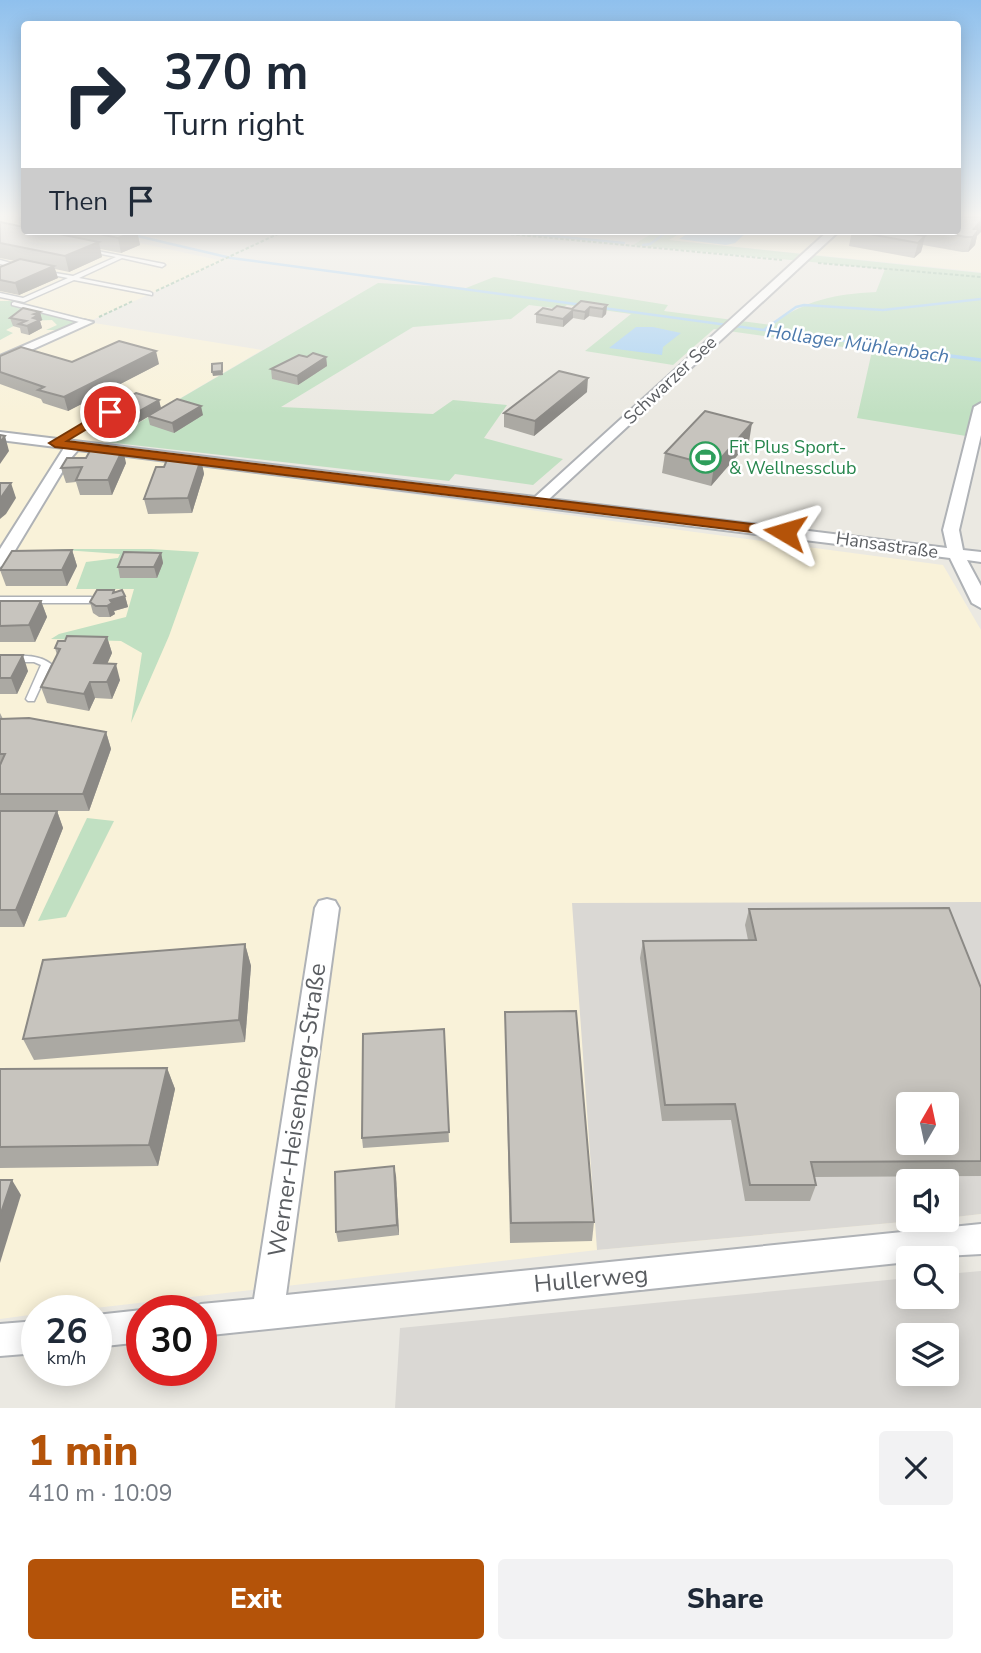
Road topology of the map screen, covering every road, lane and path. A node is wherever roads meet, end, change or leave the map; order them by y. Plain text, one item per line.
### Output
1 (64, 283) edge
2 (97, 283) edge
3 (174, 283) edge
4 (774, 283) edge
5 (150, 294) junction
6 (0, 295) edge
7 (0, 301) edge
8 (87, 322) junction
9 (0, 360) edge
10 (981, 407) edge
11 (110, 412) edge
12 (0, 436) edge
13 (55, 443) junction
14 (75, 445) junction
15 (539, 502) junction
16 (956, 554) junction
17 (981, 557) edge
18 (0, 562) edge
19 (0, 600) edge
20 (91, 600) edge
21 (981, 603) edge
22 (0, 659) edge
23 (31, 699) dead end
24 (327, 908) dead end
25 (981, 1239) edge
26 (268, 1313) junction
27 (217, 1318) edge
28 (21, 1338) edge
29 (0, 1340) edge

1 - 6 lane
2 - 5 lane
3 - 5 path
4 - 15 street, Schwarzer See
5 - 8 path
7 - 8 lane
8 - 9 street
10 - 16 street
11 - 13 lane
12 - 13 street, Hansastraße
13 - 14 street, Hansastraße
14 - 15 street, Hansastraße
14 - 18 street
15 - 16 street, Hansastraße
16 - 17 street, Hansastraße
16 - 21 street
19 - 20 lane
22 - 23 lane
24 - 26 street, Werner-Heisenberg-Straße
25 - 26 street, Hullerweg
26 - 27 street, Hullerweg
28 - 29 street

